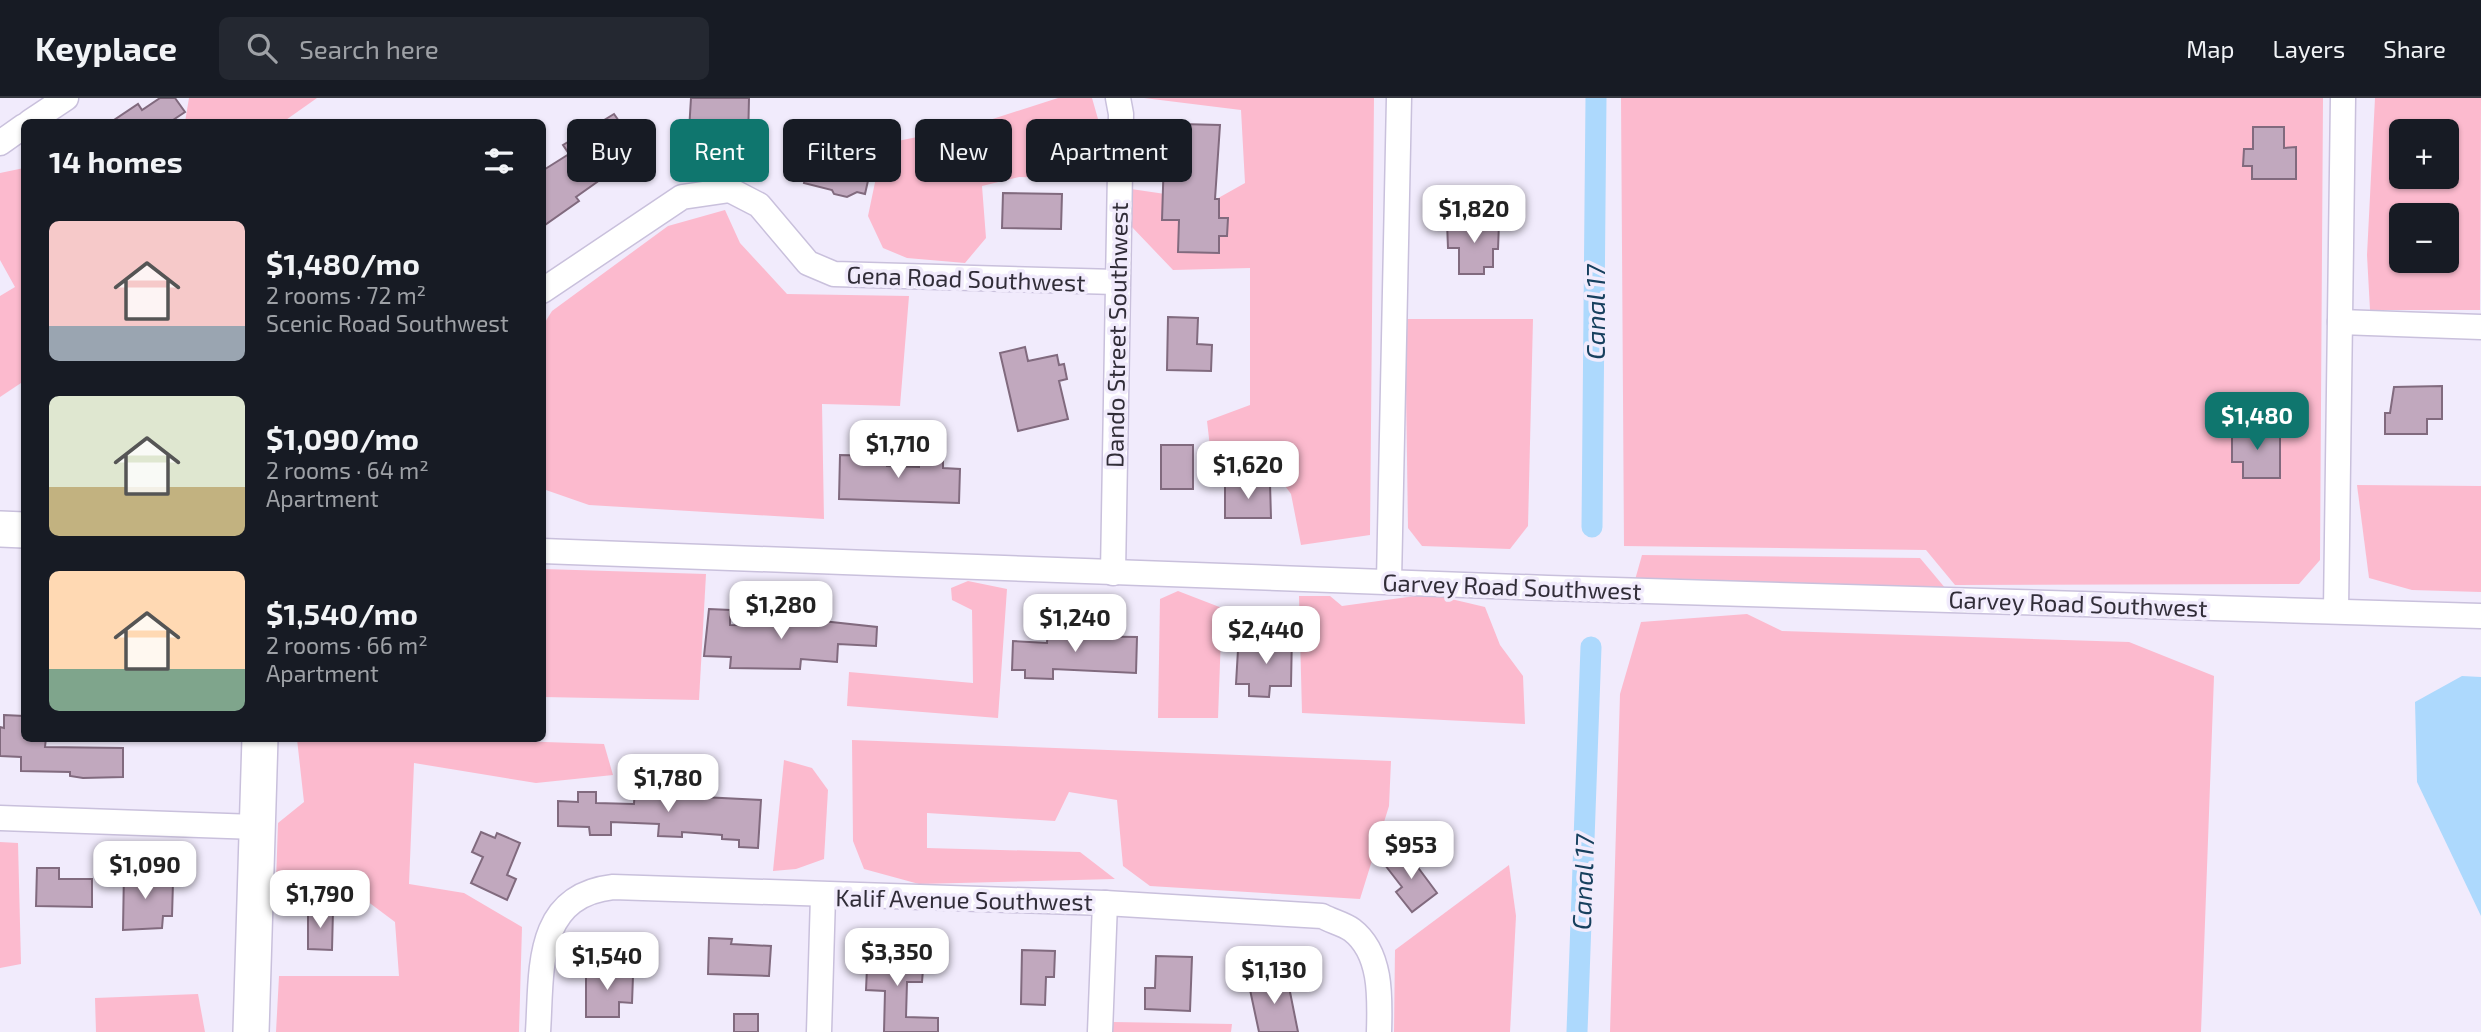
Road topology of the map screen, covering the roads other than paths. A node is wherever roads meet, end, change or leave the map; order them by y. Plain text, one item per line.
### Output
1 (66, 98) edge
2 (1118, 98) edge
3 (1399, 98) edge
4 (2343, 98) edge
5 (34, 119) edge
6 (21, 128) edge
7 (0, 143) edge
8 (1116, 282) junction
9 (546, 288) edge
10 (2340, 322) junction
11 (2481, 327) edge
12 (0, 529) edge
13 (21, 530) edge
14 (546, 551) edge
15 (1113, 573) junction
16 (1389, 581) junction
17 (2336, 610) junction
18 (2481, 615) edge
19 (260, 742) edge
20 (0, 818) edge
21 (258, 827) junction
22 (823, 895) junction
23 (1105, 903) junction
24 (251, 1032) edge
25 (538, 1032) edge
26 (819, 1032) edge
27 (1100, 1032) edge
28 (1379, 1032) edge

1 - 5 street
2 - 8 street, Dando Street Southwest
3 - 16 street
4 - 10 street
6 - 7 street
8 - 9 street, Gena Road Southwest
8 - 15 street, Dando Street Southwest
10 - 11 street
10 - 17 street
12 - 13 street
14 - 15 street, Garvey Road Southwest
15 - 16 street, Garvey Road Southwest
16 - 17 street, Garvey Road Southwest
17 - 18 street, Garvey Road Southwest
19 - 21 street
20 - 21 street
21 - 24 street
22 - 23 street, Kalif Avenue Southwest
22 - 25 street, Kalif Avenue Southwest
22 - 26 street
23 - 27 street
23 - 28 street, Kalif Avenue Southwest

